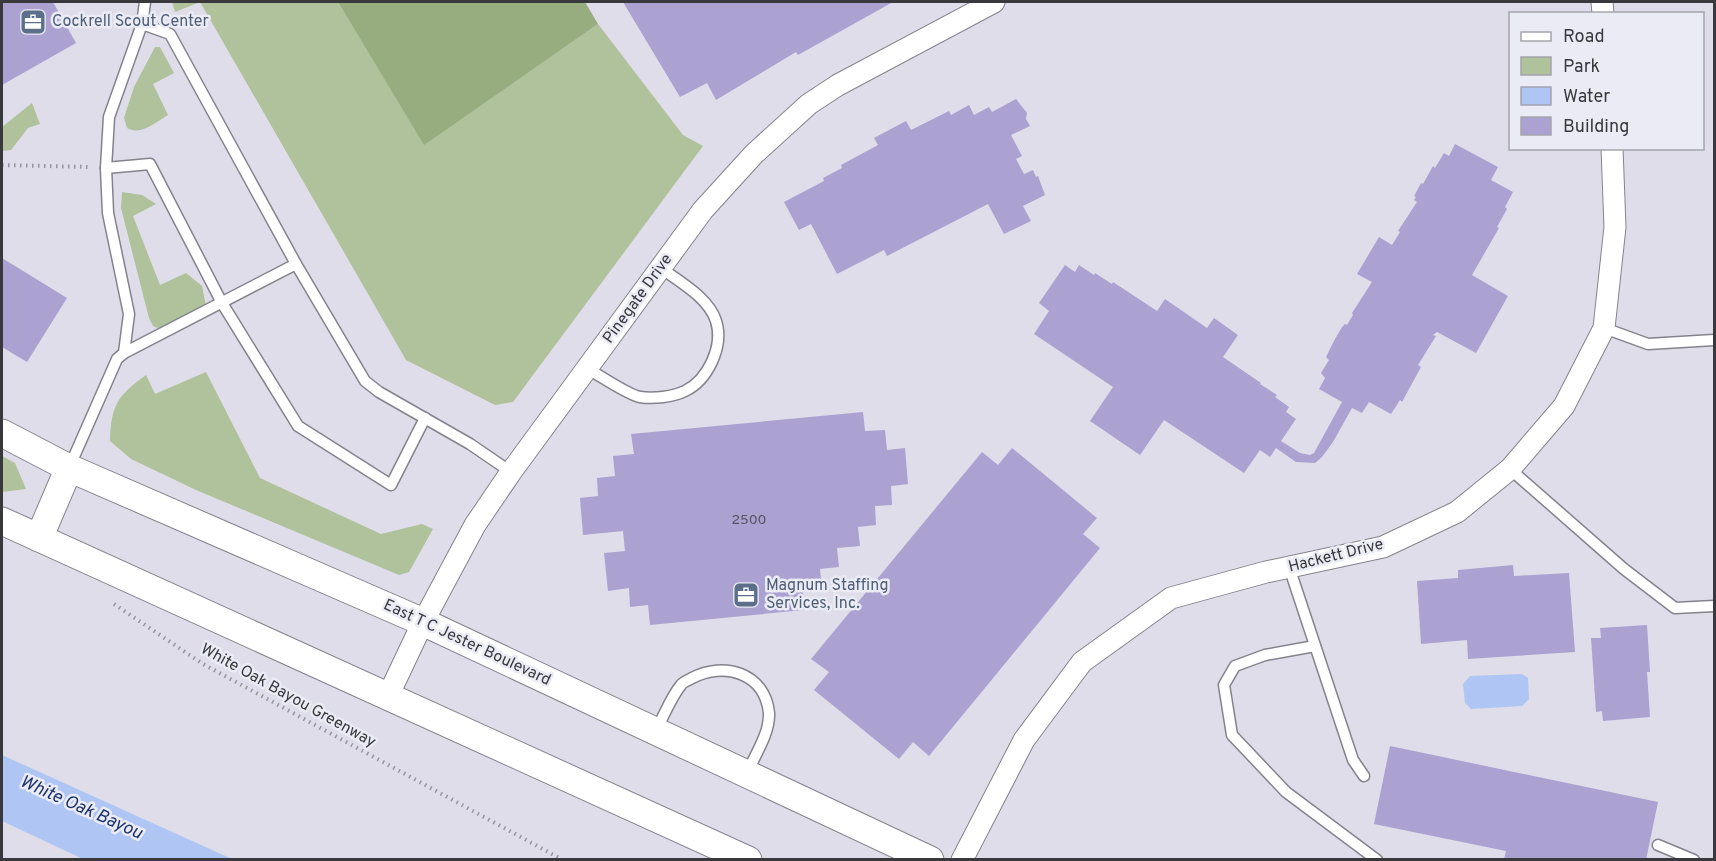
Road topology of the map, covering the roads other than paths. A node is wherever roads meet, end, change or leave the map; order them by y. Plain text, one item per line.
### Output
1 (145, 2) edge
2 (994, 2) edge
3 (142, 24) junction
4 (1612, 150) edge
5 (106, 168) junction
6 (296, 264) junction
7 (661, 268) junction
8 (222, 303) junction
9 (1604, 328) junction
10 (1714, 340) edge
11 (124, 352) junction
12 (588, 369) junction
13 (425, 418) junction
14 (2, 433) edge
15 (69, 468) junction
16 (1510, 469) junction
17 (511, 472) junction
18 (2, 521) edge
19 (39, 538) junction
20 (1289, 567) junction
21 (1714, 606) edge
22 (423, 622) junction
23 (1315, 646) junction
24 (388, 696) junction
25 (656, 731) junction
26 (747, 773) junction
27 (1364, 776) dead end
28 (1658, 845) dead end
29 (1690, 859) edge
30 (748, 860) edge
31 (930, 860) edge
32 (962, 860) edge
33 (1377, 860) edge

1 - 3 lane
2 - 7 street, Pinegate Drive
3 - 5 lane
3 - 6 lane
4 - 9 street, Hackett Drive
5 - 8 lane
5 - 11 lane
6 - 8 lane
6 - 13 lane
7 - 12 street, Pinegate Drive
7 - 12 lane
8 - 11 lane
8 - 13 lane
9 - 10 lane
9 - 16 street, Hackett Drive
11 - 15 lane
12 - 17 street, Pinegate Drive
13 - 17 lane
14 - 15 street, East T C Jester Boulevard
15 - 19 street
15 - 22 street, East T C Jester Boulevard
16 - 20 street, Hackett Drive
16 - 21 lane
17 - 22 street, Pinegate Drive
18 - 19 street
19 - 24 street
20 - 23 lane
20 - 32 street, Hackett Drive
22 - 24 street, Pinegate Drive
22 - 25 street, East T C Jester Boulevard
23 - 27 lane
23 - 33 lane
24 - 30 street
25 - 26 street, East T C Jester Boulevard
25 - 26 lane
26 - 31 street, East T C Jester Boulevard
28 - 29 lane

